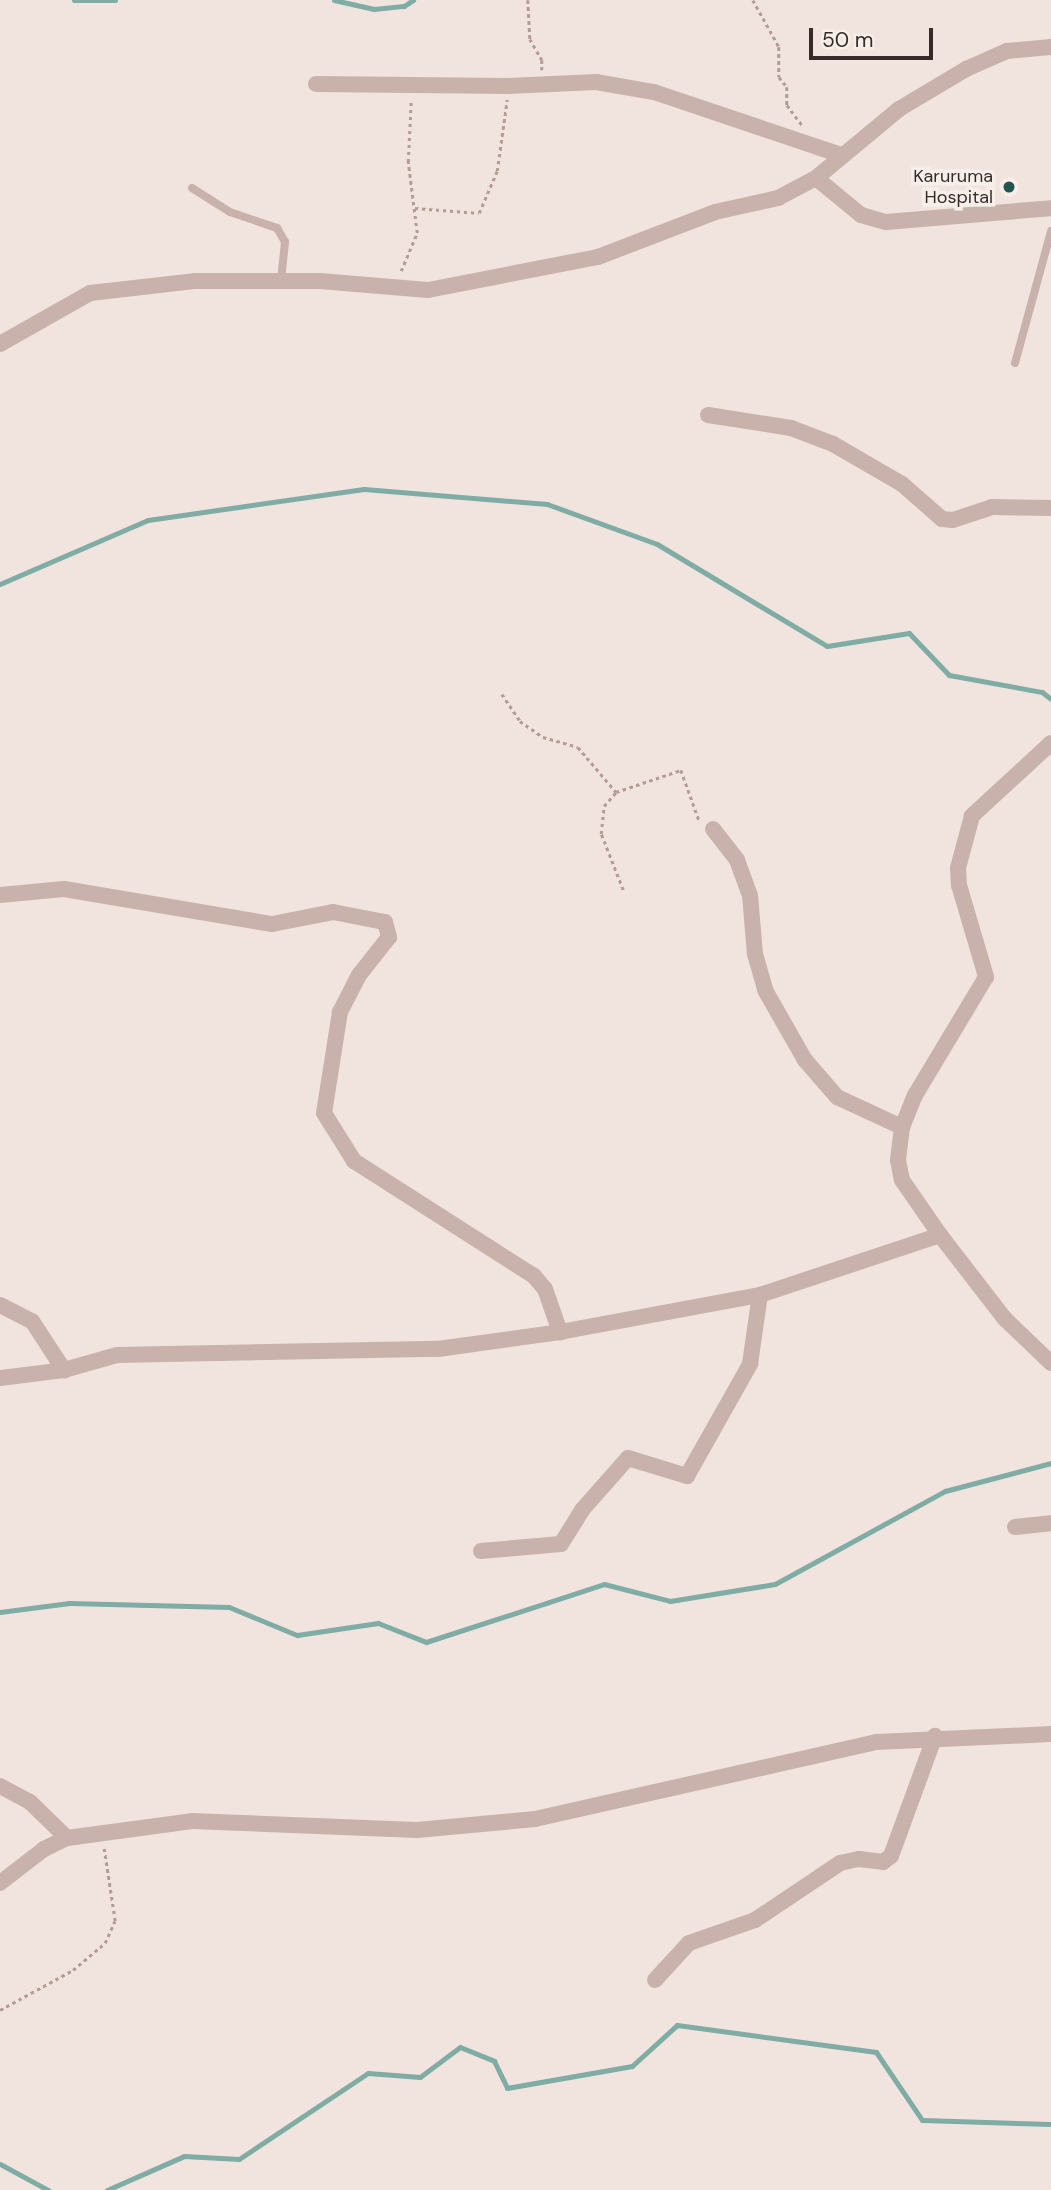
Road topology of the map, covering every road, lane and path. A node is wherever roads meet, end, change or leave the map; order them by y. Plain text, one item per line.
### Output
1 (528, 0) edge
2 (752, 0) edge
3 (1051, 47) edge
4 (316, 84) dead end
5 (411, 85) junction
6 (542, 85) junction
7 (509, 86) junction
8 (808, 144) junction
9 (841, 155) junction
10 (816, 178) junction
11 (192, 188) dead end
12 (415, 208) junction
13 (1051, 208) edge
14 (1051, 231) edge
15 (281, 281) junction
16 (397, 288) junction
17 (0, 344) edge
18 (1015, 363) dead end
19 (708, 415) dead end
20 (1051, 508) edge
21 (502, 694) dead end
22 (1051, 743) edge
23 (616, 792) junction
24 (713, 829) joint
25 (623, 890) dead end
26 (0, 894) edge
27 (902, 1127) junction
28 (940, 1235) junction
29 (760, 1295) junction
30 (0, 1305) edge
31 (560, 1332) junction
32 (1051, 1363) edge
33 (64, 1370) junction
34 (0, 1378) edge
35 (1051, 1523) edge
36 (1015, 1527) dead end
37 (481, 1551) dead end
38 (1051, 1734) edge
39 (935, 1736) junction
40 (0, 1786) edge
41 (99, 1832) junction
42 (67, 1838) junction
43 (0, 1883) edge
44 (655, 1980) dead end
45 (0, 2010) edge

1 - 6 path
2 - 8 path
3 - 9 street
4 - 5 street
5 - 7 street
5 - 12 path
6 - 7 street
6 - 8 street
7 - 12 path
8 - 9 street
9 - 10 street
10 - 13 street
10 - 16 street
11 - 15 lane
12 - 16 path
14 - 18 lane
15 - 16 street
15 - 17 street
19 - 20 street
21 - 23 path
22 - 27 street
23 - 24 path
23 - 25 path
24 - 27 street
26 - 31 street
27 - 28 street
28 - 29 street
28 - 32 street
29 - 31 street
29 - 37 street
30 - 33 street
31 - 33 street
33 - 34 street
35 - 36 street
38 - 39 street
39 - 41 street
39 - 44 street
40 - 42 street
41 - 42 street
41 - 45 path
42 - 43 street

